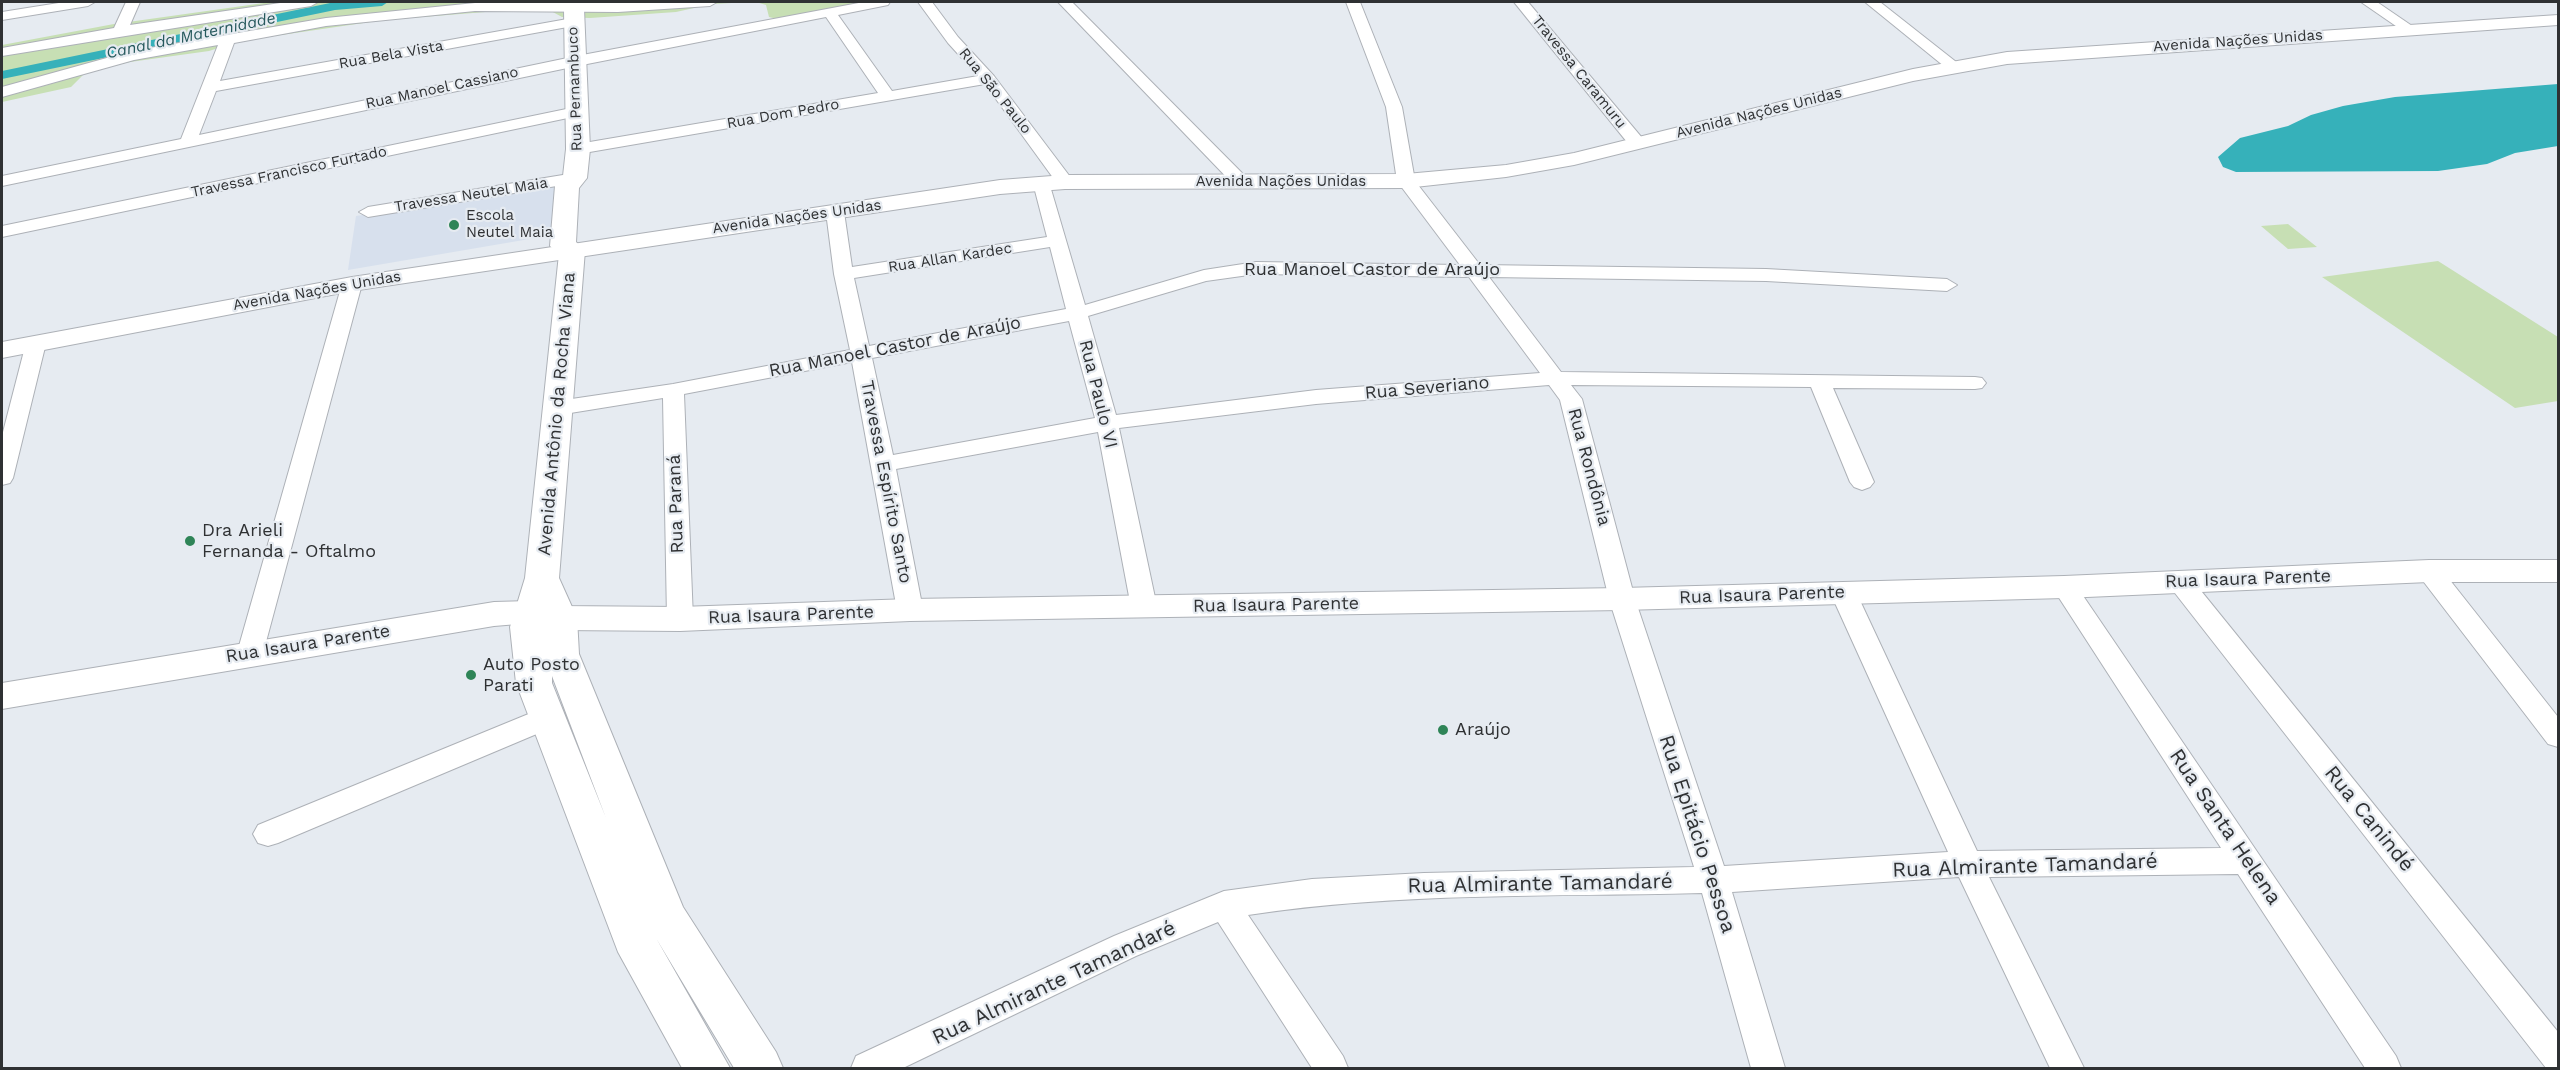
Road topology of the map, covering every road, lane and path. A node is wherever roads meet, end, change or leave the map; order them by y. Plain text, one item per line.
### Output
1 (88, 2) edge
2 (133, 2) edge
3 (311, 2) edge
4 (711, 2) edge
5 (884, 2) edge
6 (925, 2) edge
7 (1065, 2) edge
8 (1353, 2) edge
9 (1521, 2) edge
10 (1872, 2) edge
11 (2368, 2) edge
12 (572, 9) edge
13 (830, 13) junction
14 (2, 16) edge
15 (2559, 20) edge
16 (2411, 30) junction
17 (120, 31) junction
18 (229, 37) junction
19 (2, 52) edge
20 (577, 61) junction
21 (1955, 68) junction
22 (988, 79) junction
23 (20, 88) junction
24 (208, 88) junction
25 (2, 93) edge
26 (888, 97) junction
27 (2, 111) edge
28 (576, 111) junction
29 (189, 140) junction
30 (1637, 143) junction
31 (578, 149) junction
32 (575, 178) junction
33 (2, 181) edge
34 (1406, 181) junction
35 (1065, 182) junction
36 (1241, 182) junction
37 (1042, 183) junction
38 (368, 212) dead end
39 (835, 212) junction
40 (2, 232) edge
41 (1056, 241) junction
42 (572, 247) junction
43 (1473, 270) junction
44 (844, 274) junction
45 (352, 284) junction
46 (1947, 285) dead end
47 (1078, 313) junction
48 (36, 343) junction
49 (2, 350) edge
50 (861, 353) junction
51 (1556, 378) junction
52 (1818, 380) junction
53 (1975, 383) dead end
54 (673, 390) junction
55 (558, 408) junction
56 (1107, 423) junction
57 (884, 464) junction
58 (2, 478) edge
59 (1862, 482) dead end
60 (2559, 571) edge
61 (2429, 572) junction
62 (2180, 582) junction
63 (2064, 587) junction
64 (1843, 592) junction
65 (1622, 600) junction
66 (543, 602) junction
67 (1144, 607) junction
68 (910, 610) junction
69 (680, 619) junction
70 (250, 653) junction
71 (2, 696) edge
72 (548, 717) junction
73 (2559, 736) edge
74 (268, 834) dead end
75 (2248, 861) junction
76 (1968, 864) junction
77 (1713, 880) junction
78 (1224, 905) junction
79 (2559, 1057) edge
80 (708, 1068) edge
81 (760, 1068) edge
82 (868, 1068) edge
83 (1331, 1068) edge
84 (1768, 1068) edge
85 (2067, 1068) edge
86 (2384, 1068) edge

1 - 14 street
2 - 17 street
3 - 17 street
4 - 12 street
5 - 13 street, Rua Manoel Cassiano
6 - 22 street, Rua São Paulo
7 - 36 street
8 - 34 street, Rua Rondônia
9 - 30 street, Travessa Caramuru
10 - 21 street
11 - 16 street
12 - 18 street
12 - 20 main road, Rua Pernambuco
12 - 24 street, Rua Bela Vista
13 - 20 street, Rua Manoel Cassiano
13 - 26 street
15 - 16 street, Avenida Nações Unidas
16 - 21 street, Avenida Nações Unidas
17 - 19 street
18 - 23 street
18 - 24 street
20 - 28 main road, Rua Pernambuco
20 - 29 street, Rua Manoel Cassiano
21 - 30 street, Avenida Nações Unidas
22 - 26 street, Rua Dom Pedro
22 - 35 street, Rua São Paulo
23 - 25 street
23 - 27 street
24 - 29 street
26 - 31 street, Rua Dom Pedro
28 - 31 main road, Rua Pernambuco
28 - 40 street, Travessa Francisco Furtado
29 - 33 street, Rua Manoel Cassiano
30 - 34 street, Avenida Nações Unidas
31 - 32 main road, Rua Pernambuco
32 - 38 street, Travessa Neutel Maia
32 - 42 main road, Rua Pernambuco
34 - 36 street, Avenida Nações Unidas
34 - 43 street, Rua Rondônia
35 - 36 street, Avenida Nações Unidas
35 - 37 street, Avenida Nações Unidas
37 - 39 street, Avenida Nações Unidas
37 - 41 street, Rua Paulo VI
39 - 42 street, Avenida Nações Unidas
39 - 44 street, Travessa Espírito Santo
41 - 44 street, Rua Allan Kardec
41 - 47 street, Rua Paulo VI
42 - 45 street, Avenida Nações Unidas
42 - 55 main road, Avenida Antônio da Rocha Viana
43 - 46 street, Rua Manoel Castor de Araújo
43 - 47 street, Rua Manoel Castor de Araújo
43 - 51 street, Rua Rondônia
44 - 50 street, Travessa Espírito Santo
45 - 48 street, Avenida Nações Unidas
45 - 70 street
47 - 50 street, Rua Manoel Castor de Araújo
47 - 56 street, Rua Paulo VI
48 - 49 street, Avenida Nações Unidas
48 - 58 street
50 - 54 street, Rua Manoel Castor de Araújo
50 - 57 street, Travessa Espírito Santo
51 - 52 street, Rua Severiano
51 - 56 street, Rua Severiano
51 - 65 street, Rua Rondônia
52 - 53 street, Rua Severiano
52 - 59 street
54 - 55 street, Rua Manoel Castor de Araújo
54 - 69 street, Rua Paraná
55 - 66 main road, Avenida Antônio da Rocha Viana
56 - 57 street, Rua Severiano
56 - 67 street, Rua Paulo VI
57 - 68 street, Travessa Espírito Santo
60 - 61 street, Rua Isaura Parente
61 - 62 street, Rua Isaura Parente
61 - 73 street
62 - 63 street, Rua Isaura Parente
62 - 79 street, Rua Canindé
63 - 64 street, Rua Isaura Parente
63 - 75 street, Rua Santa Helena
64 - 65 street, Rua Isaura Parente
64 - 76 street
65 - 67 street, Rua Isaura Parente
65 - 77 street, Rua Epitácio Pessoa
66 - 69 street, Rua Isaura Parente
66 - 70 street, Rua Isaura Parente
66 - 72 main road, Avenida Antônio da Rocha Viana
66 - 81 main road, Avenida Antônio da Rocha Viana
67 - 68 street, Rua Isaura Parente
68 - 69 street, Rua Isaura Parente
70 - 71 street, Rua Isaura Parente
72 - 74 street
72 - 80 main road, Avenida Antônio da Rocha Viana
75 - 76 street, Rua Almirante Tamandaré
75 - 86 street, Rua Santa Helena
76 - 77 street, Rua Almirante Tamandaré
76 - 85 street
77 - 78 street, Rua Almirante Tamandaré
77 - 84 street, Rua Epitácio Pessoa
78 - 82 street, Rua Almirante Tamandaré
78 - 83 street

